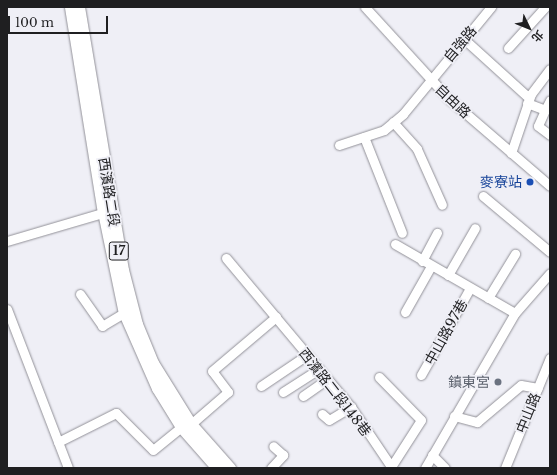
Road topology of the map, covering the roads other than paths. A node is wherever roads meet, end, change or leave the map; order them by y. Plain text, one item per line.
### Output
1 (70, 7) edge
2 (79, 7) edge
3 (365, 7) edge
4 (491, 7) edge
5 (545, 7) edge
6 (464, 39) junction
7 (508, 48) dead end
8 (550, 69) edge
9 (431, 81) junction
10 (528, 100) junction
11 (550, 100) edge
12 (545, 110) junction
13 (393, 122) junction
14 (550, 135) edge
15 (364, 137) junction
16 (339, 145) dead end
17 (511, 153) junction
18 (550, 186) edge
19 (483, 196) dead end
20 (442, 205) dead end
21 (108, 212) junction
22 (476, 228) dead end
23 (402, 233) dead end
24 (437, 233) dead end
25 (7, 241) edge
26 (395, 244) dead end
27 (550, 252) edge
28 (515, 254) dead end
29 (226, 258) dead end
30 (422, 261) junction
31 (431, 266) junction
32 (550, 273) edge
33 (448, 275) junction
34 (470, 288) junction
35 (80, 294) dead end
36 (488, 298) junction
37 (405, 312) dead end
38 (8, 313) edge
39 (124, 313) junction
40 (516, 313) junction
41 (276, 317) junction
42 (307, 355) junction
43 (550, 358) edge
44 (319, 369) junction
45 (421, 375) dead end
46 (379, 377) dead end
47 (327, 379) junction
48 (262, 386) dead end
49 (538, 388) junction
50 (283, 392) dead end
51 (303, 396) dead end
52 (350, 408) junction
53 (322, 414) dead end
54 (454, 416) junction
55 (186, 425) junction
56 (58, 442) junction
57 (273, 446) dead end
58 (432, 455) junction
59 (391, 467) edge
60 (68, 468) edge
61 (217, 468) edge
62 (230, 468) edge
63 (271, 468) edge
64 (425, 468) edge
65 (445, 468) edge
66 (506, 468) edge

1 - 21 main road, 西濱路二段 / 17
2 - 21 main road, 西濱路二段 / 17
3 - 9 street, 自由路
4 - 6 street, 自強路
5 - 7 street
6 - 9 street, 自強路
6 - 10 street
8 - 10 street
9 - 13 street, 自強路
9 - 17 street, 自由路
10 - 12 street
10 - 17 street
11 - 12 street
12 - 14 street
13 - 15 street, 自強路
13 - 20 street
15 - 16 street, 自強路
15 - 23 street
17 - 18 street, 自由路
19 - 27 street
21 - 25 street
21 - 39 main road, 西濱路二段 / 17
21 - 55 main road, 西濱路二段 / 17
22 - 33 street
24 - 30 street
26 - 30 street, 中山路97巷
28 - 36 street, 中山路97巷
29 - 41 street, 西濱路二段148巷
30 - 31 street, 中山路97巷
31 - 33 street, 中山路97巷
31 - 37 street
32 - 40 street
33 - 34 street, 中山路97巷
34 - 36 street, 中山路97巷
34 - 45 street, 中山路97巷
35 - 39 street
36 - 40 street, 中山路97巷
38 - 56 street
39 - 55 main road, 西濱路二段 / 17
40 - 54 street
41 - 42 street, 西濱路二段148巷
41 - 55 street
42 - 44 street, 西濱路二段148巷
42 - 48 street
43 - 49 street, 中山路
44 - 47 street, 西濱路二段148巷
44 - 50 street
46 - 59 street
47 - 51 street
47 - 52 street, 西濱路二段148巷
49 - 54 street
49 - 66 street, 中山路
52 - 53 street
52 - 59 street, 西濱路二段148巷
54 - 58 street
55 - 56 street
55 - 61 main road, 西濱路二段 / 17
55 - 62 main road, 西濱路二段 / 17
56 - 60 street
57 - 63 street
58 - 64 street
58 - 65 street

